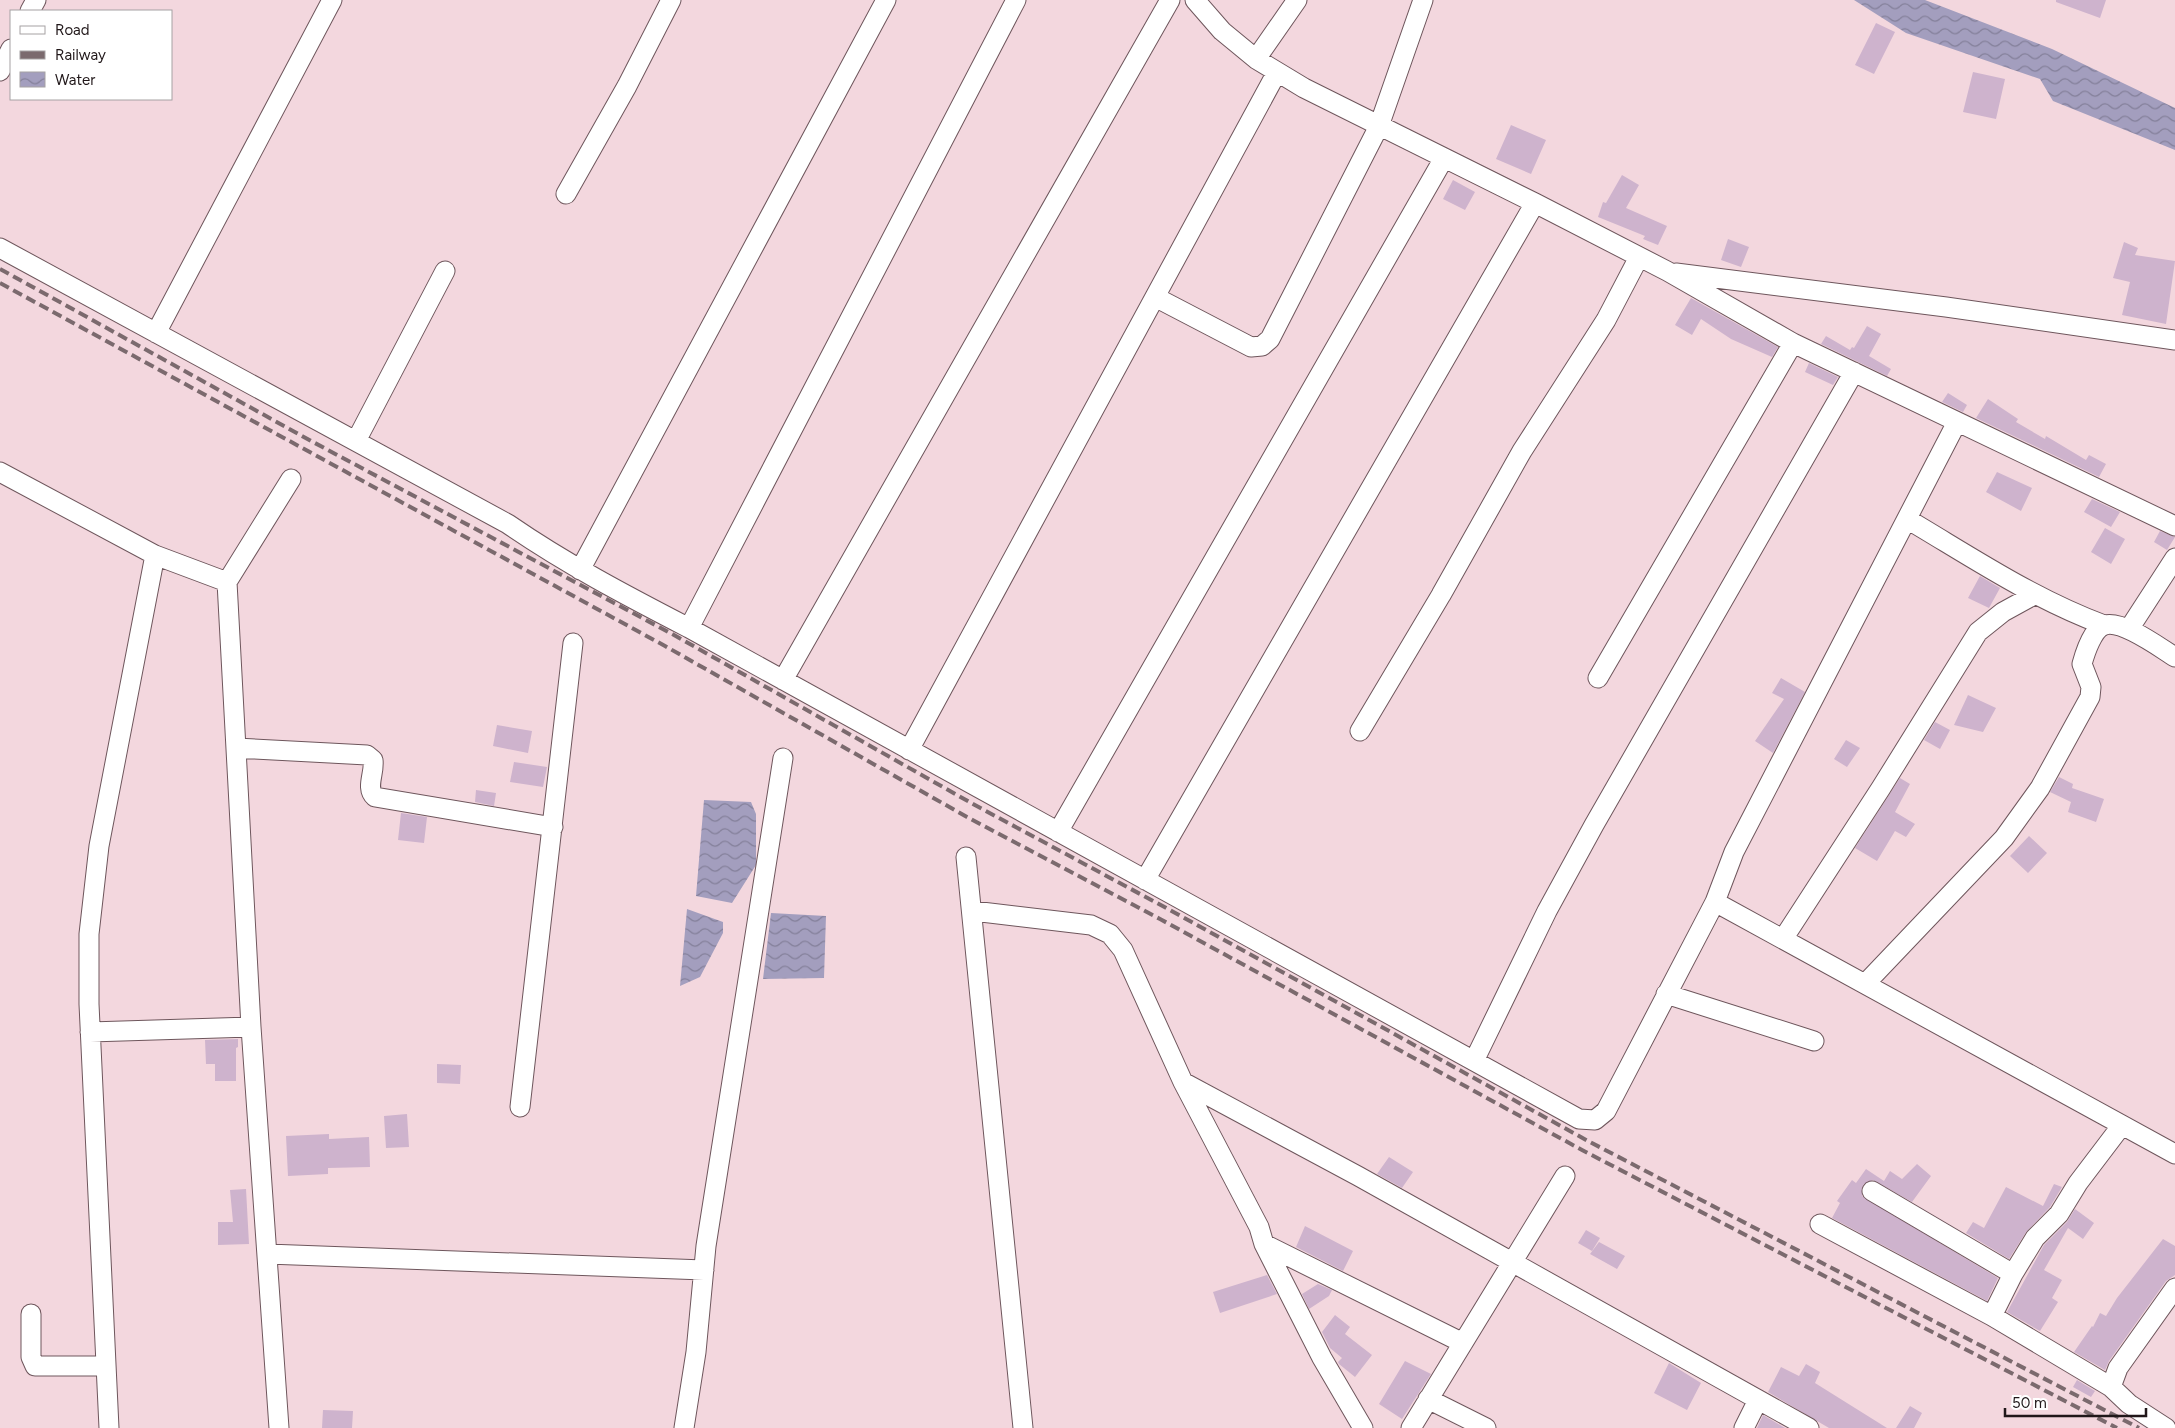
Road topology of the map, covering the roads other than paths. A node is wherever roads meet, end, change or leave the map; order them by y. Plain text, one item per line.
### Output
1 (332, 0) edge
2 (671, 0) edge
3 (886, 0) edge
4 (1016, 0) edge
5 (1170, 0) edge
6 (1194, 0) edge
7 (1297, 0) edge
8 (1423, 0) edge
9 (10, 51) edge
10 (1256, 59) junction
11 (0, 71) edge
12 (1277, 72) junction
13 (1379, 126) junction
14 (1444, 158) junction
15 (566, 194) dead end
16 (1535, 203) junction
17 (0, 248) edge
18 (1639, 257) junction
19 (444, 271) dead end
20 (1667, 271) junction
21 (1155, 297) junction
22 (156, 333) junction
23 (2175, 340) edge
24 (1793, 343) junction
25 (1854, 372) junction
26 (1957, 422) junction
27 (356, 442) junction
28 (0, 472) edge
29 (292, 478) dead end
30 (1907, 519) junction
31 (2175, 526) edge
32 (155, 556) junction
33 (2175, 558) edge
34 (580, 570) junction
35 (226, 582) junction
36 (2034, 595) junction
37 (2104, 625) junction
38 (689, 628) junction
39 (2129, 629) junction
40 (573, 643) dead end
41 (2175, 657) edge
42 (1598, 678) dead end
43 (783, 680) junction
44 (1360, 731) dead end
45 (236, 748) junction
46 (910, 750) junction
47 (783, 758) dead end
48 (553, 828) junction
49 (1058, 832) junction
50 (966, 857) dead end
51 (1145, 880) junction
52 (1715, 902) junction
53 (973, 911) junction
54 (1783, 939) junction
55 (1865, 984) junction
56 (1666, 994) junction
57 (251, 1027) junction
58 (90, 1032) junction
59 (1814, 1041) dead end
60 (1474, 1062) junction
61 (1183, 1082) junction
62 (520, 1107) dead end
63 (2122, 1125) junction
64 (2175, 1154) edge
65 (1566, 1176) dead end
66 (1872, 1191) dead end
67 (1820, 1224) dead end
68 (1264, 1244) junction
69 (267, 1254) junction
70 (1512, 1264) junction
71 (704, 1270) junction
72 (2013, 1274) junction
73 (2175, 1288) edge
74 (31, 1314) dead end
75 (1992, 1316) junction
76 (1463, 1343) junction
77 (106, 1366) junction
78 (2111, 1387) junction
79 (1428, 1399) junction
80 (1758, 1400) junction
81 (109, 1428) edge
82 (279, 1428) edge
83 (684, 1428) edge
84 (1023, 1428) edge
85 (1363, 1428) edge
86 (1411, 1428) edge
87 (1486, 1428) edge
88 (1744, 1428) edge
89 (1809, 1428) edge
90 (2166, 1428) edge

1 - 22 street
2 - 15 street
3 - 34 street
4 - 38 street
5 - 43 street
6 - 10 street
7 - 10 street
8 - 13 street
9 - 11 street
10 - 12 street
12 - 13 street
12 - 21 street
13 - 14 street
13 - 21 street
14 - 16 street
14 - 49 street
16 - 18 street
16 - 51 street
17 - 22 street
18 - 20 street
18 - 44 street
19 - 27 street
20 - 23 street
20 - 24 street
21 - 46 street
22 - 27 street
24 - 25 street
24 - 42 street
25 - 26 street
25 - 60 street
26 - 30 street
26 - 31 street
27 - 34 street
28 - 32 street
29 - 35 street
30 - 36 street
30 - 52 street
32 - 35 street
32 - 58 street
33 - 39 street
34 - 38 street
35 - 45 street
36 - 37 street
36 - 54 street
37 - 39 street
37 - 55 street
38 - 43 street
39 - 41 street
40 - 48 street
43 - 46 street
45 - 48 street
45 - 57 street
46 - 49 street
47 - 71 street
48 - 62 street
49 - 51 street
50 - 53 street
51 - 60 street
52 - 54 street
52 - 56 street
53 - 61 street
53 - 84 street
54 - 55 street
55 - 63 street
56 - 59 street
56 - 60 street
57 - 58 street
57 - 69 street
58 - 77 street
61 - 68 street
61 - 70 street
63 - 64 street
63 - 72 street
65 - 70 street
66 - 72 street
67 - 75 street
68 - 76 street
68 - 85 street
69 - 71 street
69 - 82 street
70 - 76 street
70 - 80 street
71 - 83 street
72 - 75 street
73 - 78 street
74 - 77 street
75 - 78 street
76 - 79 street
77 - 81 street
78 - 90 street
79 - 86 street
79 - 87 street
80 - 88 street
80 - 89 street

